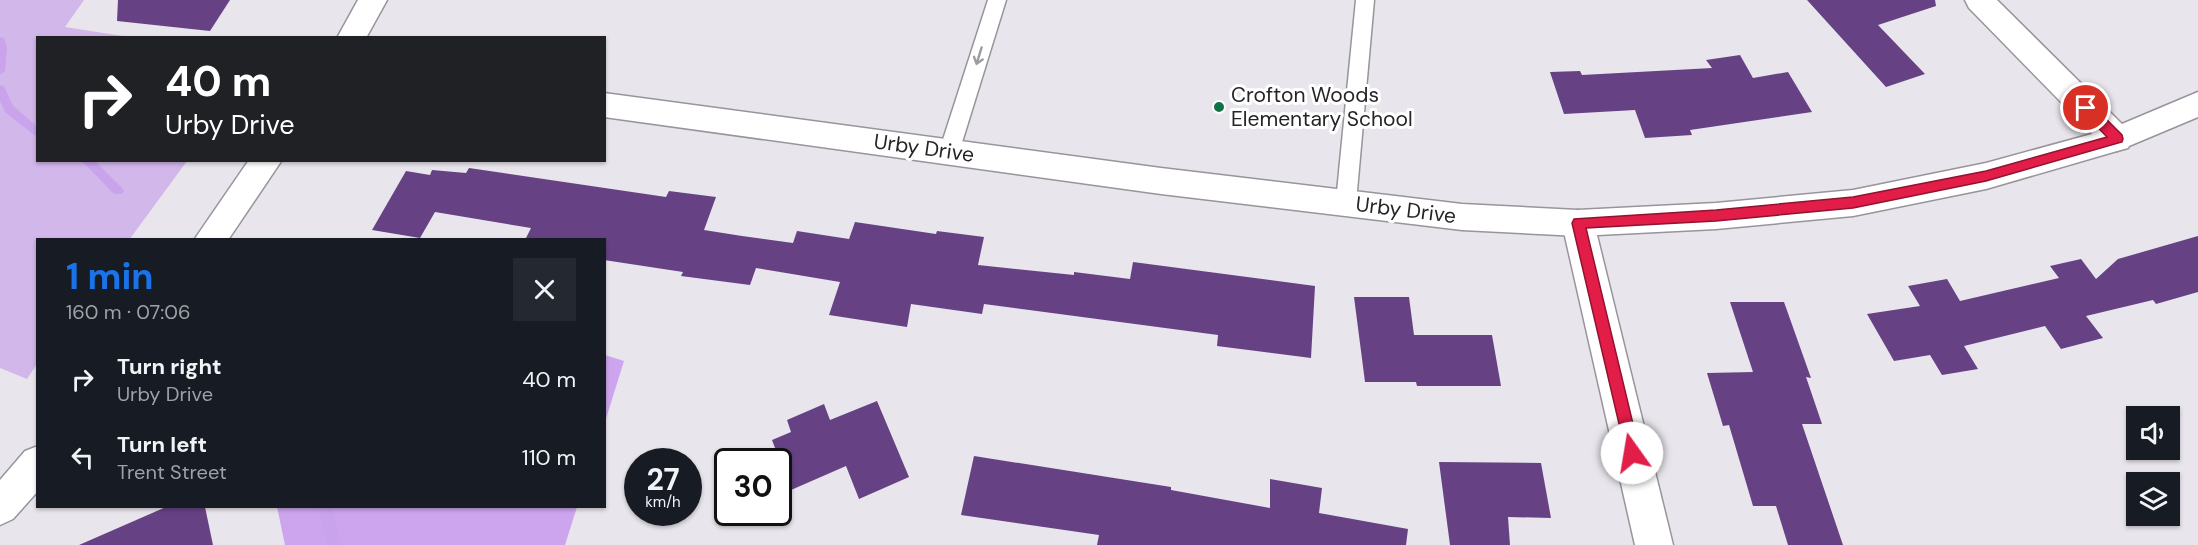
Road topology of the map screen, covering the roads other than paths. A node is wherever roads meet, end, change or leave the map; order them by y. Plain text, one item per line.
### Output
1 (373, 0) edge
2 (997, 0) edge
3 (1365, 0) edge
4 (1979, 0) edge
5 (352, 36) edge
6 (2198, 104) edge
7 (606, 105) edge
8 (2117, 139) junction
9 (949, 152) junction
10 (266, 162) edge
11 (1346, 202) junction
12 (1578, 223) junction
13 (211, 238) edge
14 (36, 465) edge
15 (0, 507) edge
16 (1654, 545) edge

1 - 5 street
2 -> 9 lane
3 - 11 lane
4 - 8 street
6 - 8 street, Urby Drive
7 - 9 street, Urby Drive
8 - 12 street, Urby Drive
9 - 11 street, Urby Drive
10 - 13 street
11 - 12 street, Urby Drive
12 - 16 street
14 - 15 street

